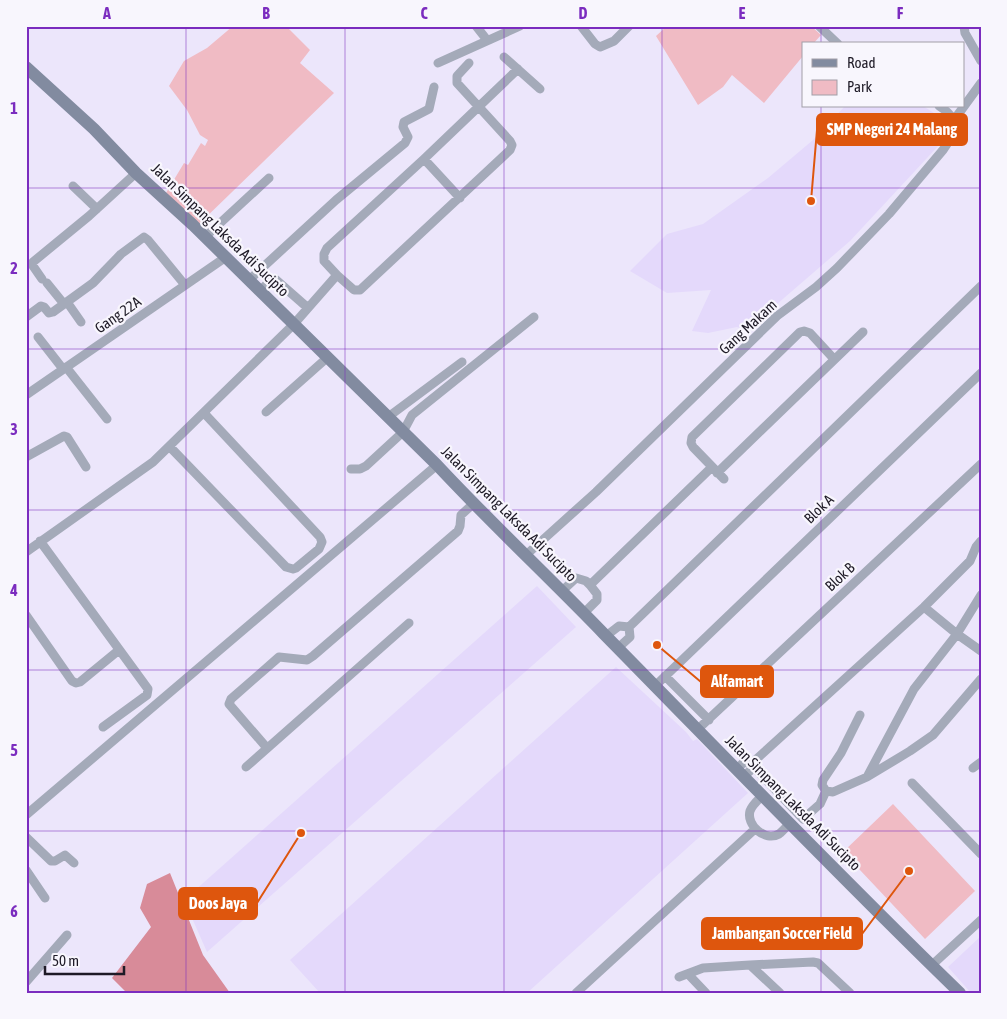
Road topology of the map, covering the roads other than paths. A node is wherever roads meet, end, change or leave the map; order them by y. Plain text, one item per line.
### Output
1 (476, 26) edge
2 (520, 26) edge
3 (581, 26) edge
4 (629, 26) edge
5 (819, 26) edge
6 (964, 26) edge
7 (487, 40) junction
8 (836, 42) edge
9 (504, 57) dead end
10 (981, 61) edge
11 (438, 63) dead end
12 (469, 63) dead end
13 (26, 67) edge
14 (518, 69) junction
15 (981, 83) edge
16 (434, 87) dead end
17 (540, 89) dead end
18 (478, 106) junction
19 (964, 106) edge
20 (942, 108) edge
21 (963, 108) edge
22 (954, 120) junction
23 (424, 159) junction
24 (136, 172) junction
25 (269, 178) dead end
26 (73, 186) dead end
27 (460, 198) junction
28 (97, 209) junction
29 (205, 237) junction
30 (226, 258) junction
31 (337, 275) junction
32 (248, 280) junction
33 (185, 285) junction
34 (981, 286) edge
35 (260, 291) junction
36 (65, 303) junction
37 (308, 308) junction
38 (26, 317) edge
39 (534, 317) dead end
40 (81, 322) dead end
41 (294, 324) junction
42 (863, 332) dead end
43 (38, 337) dead end
44 (328, 357) junction
45 (834, 359) junction
46 (462, 362) dead end
47 (64, 368) junction
48 (981, 373) edge
49 (26, 395) edge
50 (204, 412) junction
51 (266, 412) dead end
52 (388, 417) junction
53 (106, 419) dead end
54 (403, 432) junction
55 (170, 446) junction
56 (26, 457) edge
57 (981, 464) edge
58 (437, 465) junction
59 (86, 467) dead end
60 (351, 469) dead end
61 (718, 473) junction
62 (473, 504) junction
63 (981, 541) edge
64 (40, 542) junction
65 (26, 552) edge
66 (526, 555) junction
67 (590, 585) junction
68 (562, 591) junction
69 (981, 595) edge
70 (924, 607) junction
71 (584, 613) junction
72 (26, 615) edge
73 (409, 623) dead end
74 (629, 627) junction
75 (957, 634) junction
76 (606, 636) junction
77 (618, 648) junction
78 (119, 650) junction
79 (981, 651) edge
80 (665, 676) junction
81 (981, 679) edge
82 (654, 687) junction
83 (860, 715) dead end
84 (709, 720) junction
85 (103, 726) dead end
86 (698, 730) junction
87 (267, 748) junction
88 (981, 762) edge
89 (751, 764) junction
90 (246, 767) dead end
91 (973, 768) dead end
92 (740, 773) junction
93 (867, 777) junction
94 (912, 783) dead end
95 (826, 791) junction
96 (763, 795) junction
97 (26, 815) edge
98 (796, 823) junction
99 (755, 829) junction
100 (26, 837) edge
101 (981, 854) edge
102 (74, 864) dead end
103 (26, 870) edge
104 (45, 898) dead end
105 (981, 920) edge
106 (67, 935) dead end
107 (750, 965) junction
108 (932, 965) junction
109 (26, 982) edge
110 (576, 993) edge
111 (706, 993) edge
112 (780, 993) edge
113 (850, 993) edge
114 (960, 993) edge

1 - 7 street
2 - 7 street
3 - 4 street
5 - 8 street
6 - 10 street
7 - 11 street
9 - 14 street
12 - 18 street
13 - 24 street, Jalan Simpang Laksda Adi Sucipto
14 - 17 street
14 - 18 street
15 - 19 street, Gang Makam
16 - 32 street
18 - 23 street
18 - 27 street
20 - 22 street
21 - 22 street, Gang Makam
22 - 66 street, Gang Makam
23 - 27 street
23 - 31 street
24 - 28 street
24 - 29 street, Jalan Simpang Laksda Adi Sucipto
25 - 29 street
26 - 28 street
27 - 31 street
28 - 36 street
29 - 30 street, Jalan Simpang Laksda Adi Sucipto
30 - 32 street, Jalan Simpang Laksda Adi Sucipto
30 - 33 street, Gang 22A
31 - 37 street
32 - 35 street, Jalan Simpang Laksda Adi Sucipto
33 - 36 street
33 - 47 street, Gang 22A
34 - 74 street
35 - 37 street
35 - 41 street, Jalan Simpang Laksda Adi Sucipto
36 - 38 street
36 - 40 street
37 - 41 street
39 - 54 street
41 - 44 street, Jalan Simpang Laksda Adi Sucipto
41 - 50 street
42 - 45 street
43 - 47 street
44 - 51 street
44 - 52 street, Jalan Simpang Laksda Adi Sucipto
45 - 61 street
45 - 61 street
46 - 52 street
47 - 49 street, Gang 22A
47 - 53 street
48 - 80 street, Blok A
50 - 55 street
50 - 55 street
52 - 54 street, Jalan Simpang Laksda Adi Sucipto
54 - 58 street, Jalan Simpang Laksda Adi Sucipto
54 - 60 street
55 - 64 street
56 - 59 street
57 - 84 street, Blok B
58 - 62 street, Jalan Simpang Laksda Adi Sucipto
58 - 97 street
61 - 67 street
62 - 66 street, Jalan Simpang Laksda Adi Sucipto
62 - 87 street
63 - 70 street
64 - 65 street
64 - 78 street
66 - 68 street, Jalan Simpang Laksda Adi Sucipto
67 - 68 street
67 - 71 street
68 - 71 street, Jalan Simpang Laksda Adi Sucipto
69 - 75 street
70 - 75 street
70 - 89 street
71 - 76 street, Jalan Simpang Laksda Adi Sucipto
72 - 78 street
73 - 87 street
74 - 76 street
74 - 77 street
75 - 79 street
75 - 93 street
76 - 77 street, Jalan Simpang Laksda Adi Sucipto
77 - 82 street, Jalan Simpang Laksda Adi Sucipto
78 - 85 street
80 - 82 street, Blok A
80 - 84 street
81 - 93 street
82 - 86 street, Jalan Simpang Laksda Adi Sucipto
83 - 95 street
84 - 86 street, Blok B
86 - 92 street, Jalan Simpang Laksda Adi Sucipto
87 - 90 street
88 - 91 street
89 - 92 street
89 - 98 street
92 - 96 street, Jalan Simpang Laksda Adi Sucipto
93 - 95 street
94 - 101 street
95 - 98 street
96 - 98 street, Jalan Simpang Laksda Adi Sucipto
96 - 99 street
98 - 99 street
98 - 108 street, Jalan Simpang Laksda Adi Sucipto
99 - 110 street
100 - 102 street
103 - 104 street
105 - 108 street
106 - 109 street
107 - 111 street
107 - 112 street
107 - 113 street
108 - 114 street, Jalan Simpang Laksda Adi Sucipto

